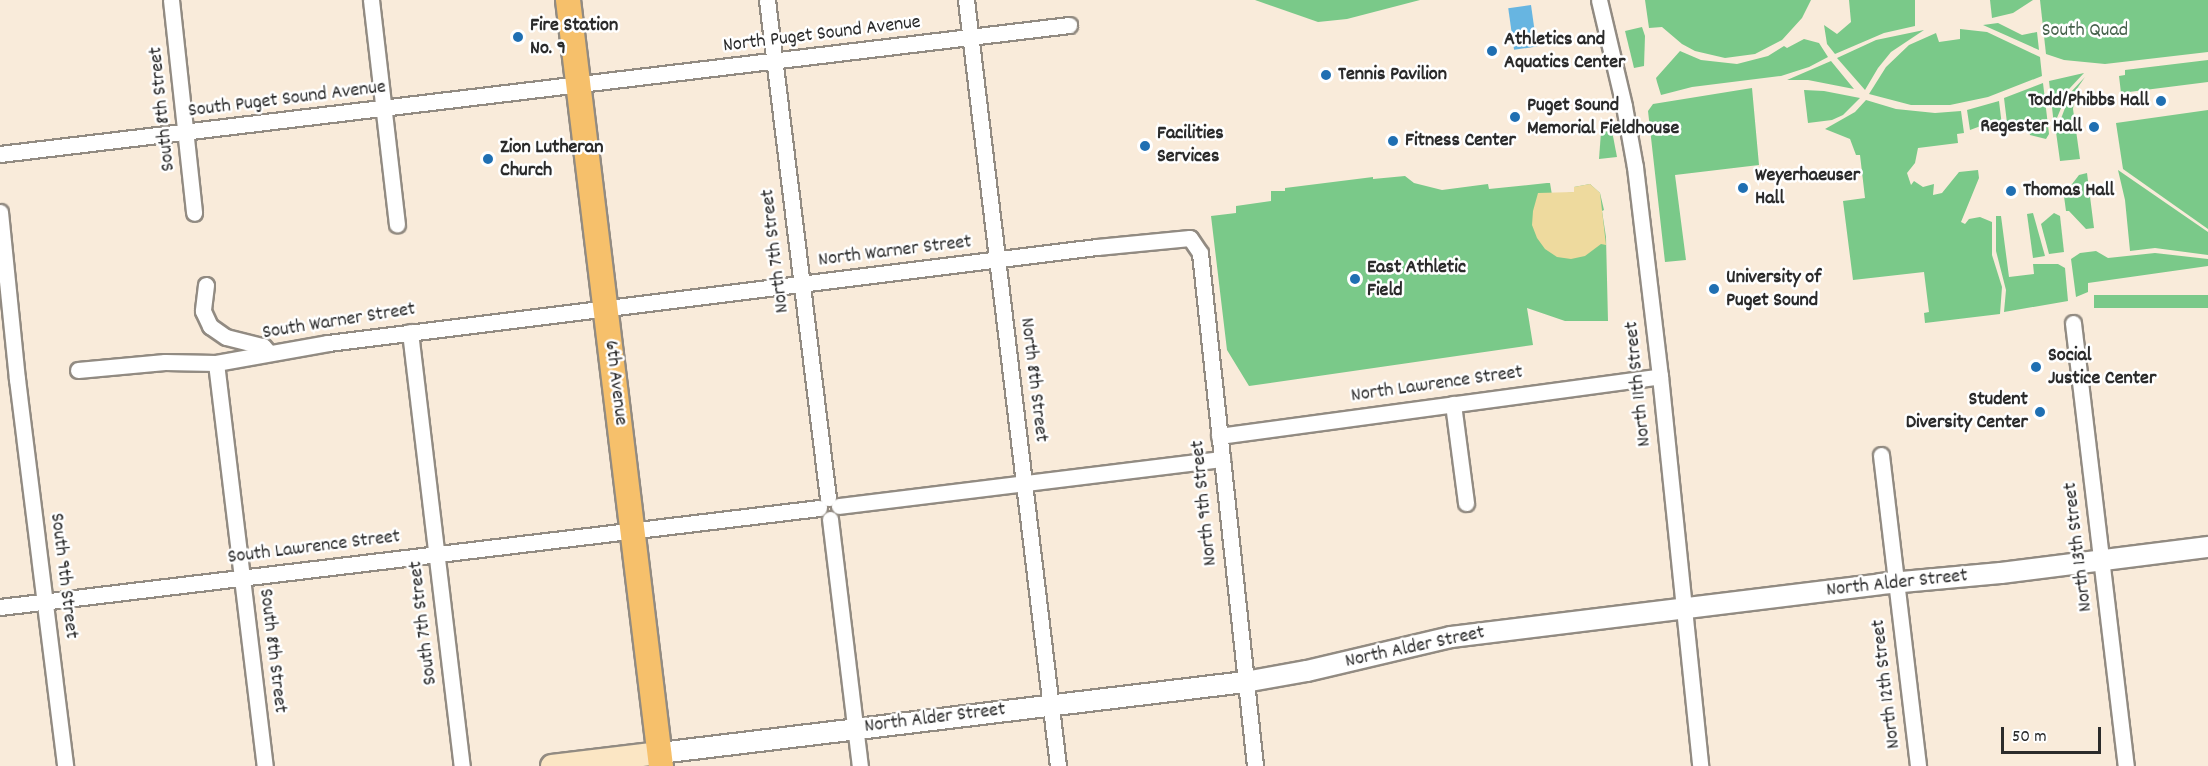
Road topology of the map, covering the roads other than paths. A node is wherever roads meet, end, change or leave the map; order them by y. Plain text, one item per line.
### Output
1 (171, 0) edge
2 (371, 0) edge
3 (568, 0) edge
4 (767, 0) edge
5 (966, 0) edge
6 (1599, 0) edge
7 (1069, 26) dead end
8 (970, 38) junction
9 (775, 61) junction
10 (579, 85) junction
11 (383, 109) junction
12 (187, 133) junction
13 (0, 154) edge
14 (0, 212) edge
15 (194, 213) dead end
16 (397, 225) dead end
17 (1190, 238) joint
18 (997, 261) junction
19 (206, 285) dead end
20 (801, 285) junction
21 (606, 308) junction
22 (2073, 323) dead end
23 (410, 332) junction
24 (269, 353) junction
25 (216, 363) junction
26 (78, 370) dead end
27 (1660, 375) junction
28 (1453, 404) junction
29 (1219, 436) junction
30 (1881, 455) dead end
31 (1222, 459) junction
32 (1024, 483) junction
33 (1466, 503) dead end
34 (829, 507) junction
35 (632, 530) junction
36 (2208, 548) edge
37 (437, 554) junction
38 (2102, 560) junction
39 (242, 578) junction
40 (1897, 582) junction
41 (45, 601) junction
42 (0, 607) edge
43 (1684, 608) junction
44 (1245, 682) junction
45 (1050, 706) junction
46 (855, 729) junction
47 (661, 759) edge
48 (65, 766) edge
49 (265, 766) edge
50 (462, 766) edge
51 (552, 766) edge
52 (860, 766) edge
53 (1058, 766) edge
54 (1255, 766) edge
55 (1700, 766) edge
56 (1918, 766) edge
57 (2127, 766) edge

1 - 12 street, South 8th Street
2 - 11 street
3 - 10 main road, 6th Avenue
4 - 9 street, North 7th Street
5 - 8 street, North 8th Street
6 - 27 street, North 11th Street
7 - 8 street, North Puget Sound Avenue
8 - 9 street, North Puget Sound Avenue
8 - 18 street, North 8th Street
9 - 10 street, North Puget Sound Avenue
9 - 20 street, North 7th Street
10 - 11 street, South Puget Sound Avenue
10 - 21 main road, 6th Avenue
11 - 12 street, South Puget Sound Avenue
11 - 16 street
12 - 13 street, South Puget Sound Avenue
12 - 15 street, South 8th Street
14 - 41 street, South 9th Street
17 - 18 street, North Warner Street
17 - 29 street, North 9th Street
18 - 20 street, North Warner Street
18 - 32 street, North 8th Street
19 - 24 street
20 - 21 street, North Warner Street
20 - 34 street, North 7th Street
21 - 23 street, South Warner Street
21 - 35 main road, 6th Avenue
22 - 38 street, North 13th Street
23 - 24 street, South Warner Street
23 - 37 street, South 7th Street
24 - 25 street, South Warner Street
25 - 26 street, South Warner Street
25 - 39 street, South 8th Street
27 - 28 street, North Lawrence Street
27 - 43 street, North 11th Street
28 - 29 street, North Lawrence Street
28 - 33 street
29 - 31 street, North 9th Street
30 - 40 street, North 12th Street
31 - 32 street
31 - 44 street, North 9th Street
32 - 34 street
32 - 45 street, North 8th Street
34 - 35 street
34 - 46 street, North 7th Street
35 - 37 street, South Lawrence Street
35 - 47 main road, 6th Avenue
36 - 38 street, North Alder Street
37 - 39 street, South Lawrence Street
37 - 50 street, South 7th Street
38 - 40 street, North Alder Street
38 - 57 street, North 13th Street
39 - 41 street, South Lawrence Street
39 - 49 street, South 8th Street
40 - 43 street, North Alder Street
40 - 56 street, North 12th Street
41 - 42 street, South Lawrence Street
41 - 48 street, South 9th Street
43 - 44 street, North Alder Street
43 - 55 street, North 11th Street
44 - 45 street, North Alder Street
44 - 54 street, North 9th Street
45 - 46 street, North Alder Street
45 - 53 street, North 8th Street
46 - 47 street, North Alder Street
46 - 52 street, North 7th Street
47 - 51 main road

